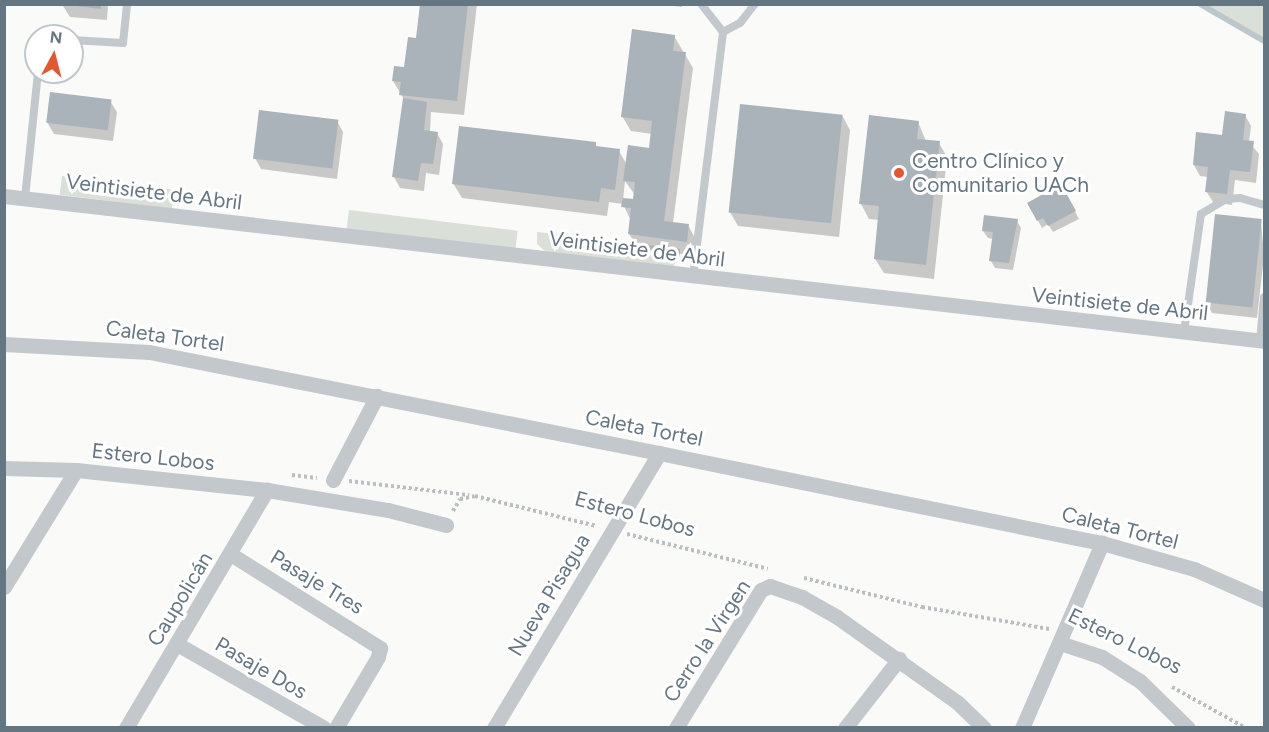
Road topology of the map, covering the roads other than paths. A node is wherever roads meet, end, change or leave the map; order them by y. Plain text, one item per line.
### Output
1 (127, 4) edge
2 (701, 4) edge
3 (755, 4) edge
4 (723, 32) junction
5 (84, 41) edge
6 (37, 84) edge
7 (4, 196) edge
8 (25, 198) junction
9 (1264, 205) edge
10 (693, 277) junction
11 (1264, 297) edge
12 (1184, 332) junction
13 (1262, 341) edge
14 (4, 345) edge
15 (377, 396) junction
16 (659, 453) junction
17 (4, 468) edge
18 (76, 470) junction
19 (333, 480) dead end
20 (267, 490) junction
21 (446, 525) road end
22 (1102, 543) junction
23 (232, 555) junction
24 (4, 587) edge
25 (1264, 600) edge
26 (1062, 638) junction
27 (177, 645) junction
28 (899, 659) junction
29 (502, 725) edge
30 (126, 728) edge
31 (324, 728) edge
32 (336, 728) edge
33 (676, 728) edge
34 (845, 728) edge
35 (984, 728) edge
36 (1022, 728) edge
37 (1188, 728) edge

1 - 5 lane
2 - 4 lane
3 - 4 lane
4 - 10 lane
6 - 8 lane
7 - 8 street, Veintisiete de Abril
8 - 10 street, Veintisiete de Abril
9 - 12 lane
10 - 12 street, Veintisiete de Abril
11 - 13 lane
12 - 13 street, Veintisiete de Abril
14 - 15 street, Caleta Tortel
15 - 16 street, Caleta Tortel
15 - 19 street
16 - 22 street, Caleta Tortel
16 - 29 street, Nueva Pisagua
17 - 18 street, Estero Lobos
18 - 20 street, Estero Lobos
18 - 24 street
20 - 21 street, Estero Lobos
20 - 23 street, Caupolicán
22 - 25 street, Caleta Tortel
22 - 26 street
23 - 27 street, Caupolicán
23 - 32 street, Pasaje Tres
26 - 36 street
26 - 37 street
27 - 30 street, Caupolicán
27 - 31 street, Pasaje Dos
28 - 33 street, Cerro la Virgen
28 - 34 street
28 - 35 street

